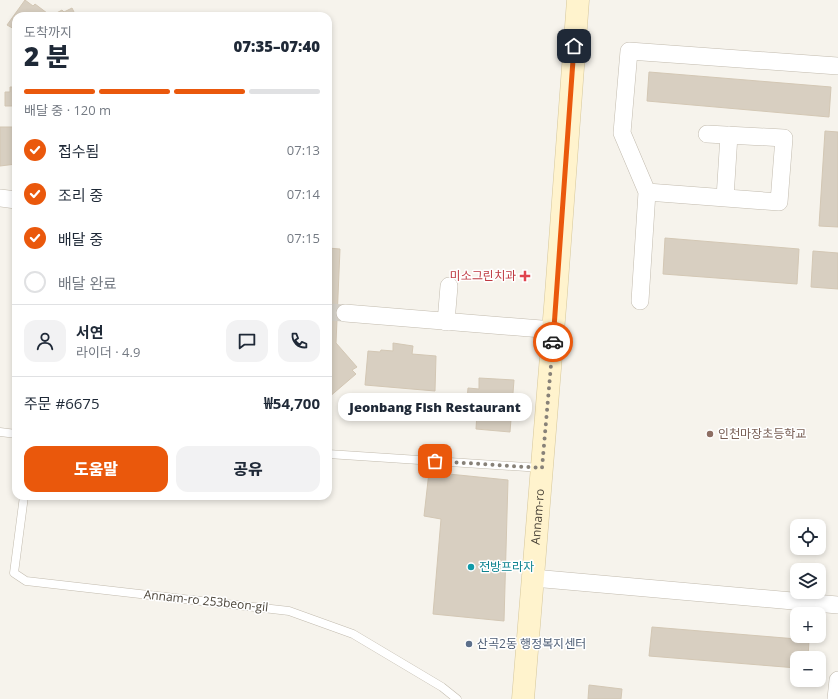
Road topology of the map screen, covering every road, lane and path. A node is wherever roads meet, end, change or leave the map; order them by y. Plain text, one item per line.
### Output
1 (578, 0) edge
2 (838, 66) edge
3 (706, 134) dead end
4 (729, 135) junction
5 (647, 192) junction
6 (0, 198) edge
7 (725, 198) junction
8 (12, 200) edge
9 (449, 286) dead end
10 (640, 301) dead end
11 (344, 314) tunnel mouth
12 (446, 322) junction
13 (554, 330) junction
14 (0, 432) edge
15 (12, 434) edge
16 (332, 454) edge
17 (542, 468) junction
18 (23, 500) edge
19 (533, 578) junction
20 (838, 604) edge
21 (838, 680) edge
22 (457, 699) edge
23 (523, 699) edge
24 (836, 699) edge

1 - 13 main road, Annam-ro
2 - 5 street
3 - 4 street
4 - 7 street
4 - 7 street
5 - 7 street
5 - 10 street
6 - 8 street
9 - 12 street
11 - 12 street
12 - 13 street
13 - 17 main road, Annam-ro
14 - 15 lane
16 - 17 lane
17 - 19 main road, Annam-ro
18 - 22 lane, Annam-ro 253beon-gil
19 - 20 street
19 - 23 main road, Annam-ro
21 - 24 street

